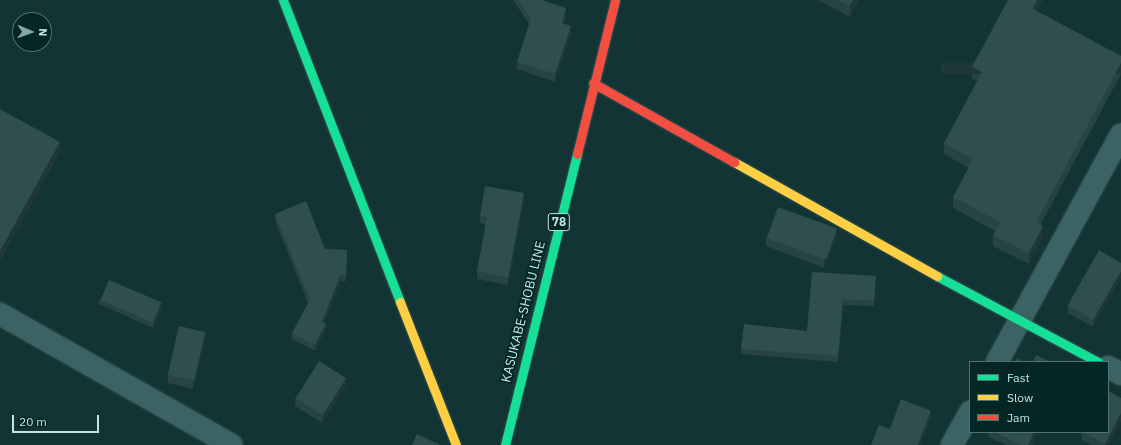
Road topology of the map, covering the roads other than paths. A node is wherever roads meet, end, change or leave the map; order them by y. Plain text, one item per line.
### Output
1 (283, 0) edge
2 (615, 0) edge
3 (593, 83) junction
4 (1121, 136) edge
5 (0, 314) edge
6 (1019, 322) junction
7 (998, 361) edge
8 (1096, 361) edge
9 (1109, 368) edge
10 (1121, 374) edge
11 (969, 414) edge
12 (232, 445) edge
13 (456, 445) edge
14 (505, 445) edge
15 (952, 445) edge

1 - 13 street
2 - 3 street, KASUKABE-SHOBU LINE / 78
3 - 6 street
3 - 14 street, KASUKABE-SHOBU LINE / 78
4 - 6 street
5 - 12 street
6 - 7 street
6 - 8 street
9 - 10 street
11 - 15 street

